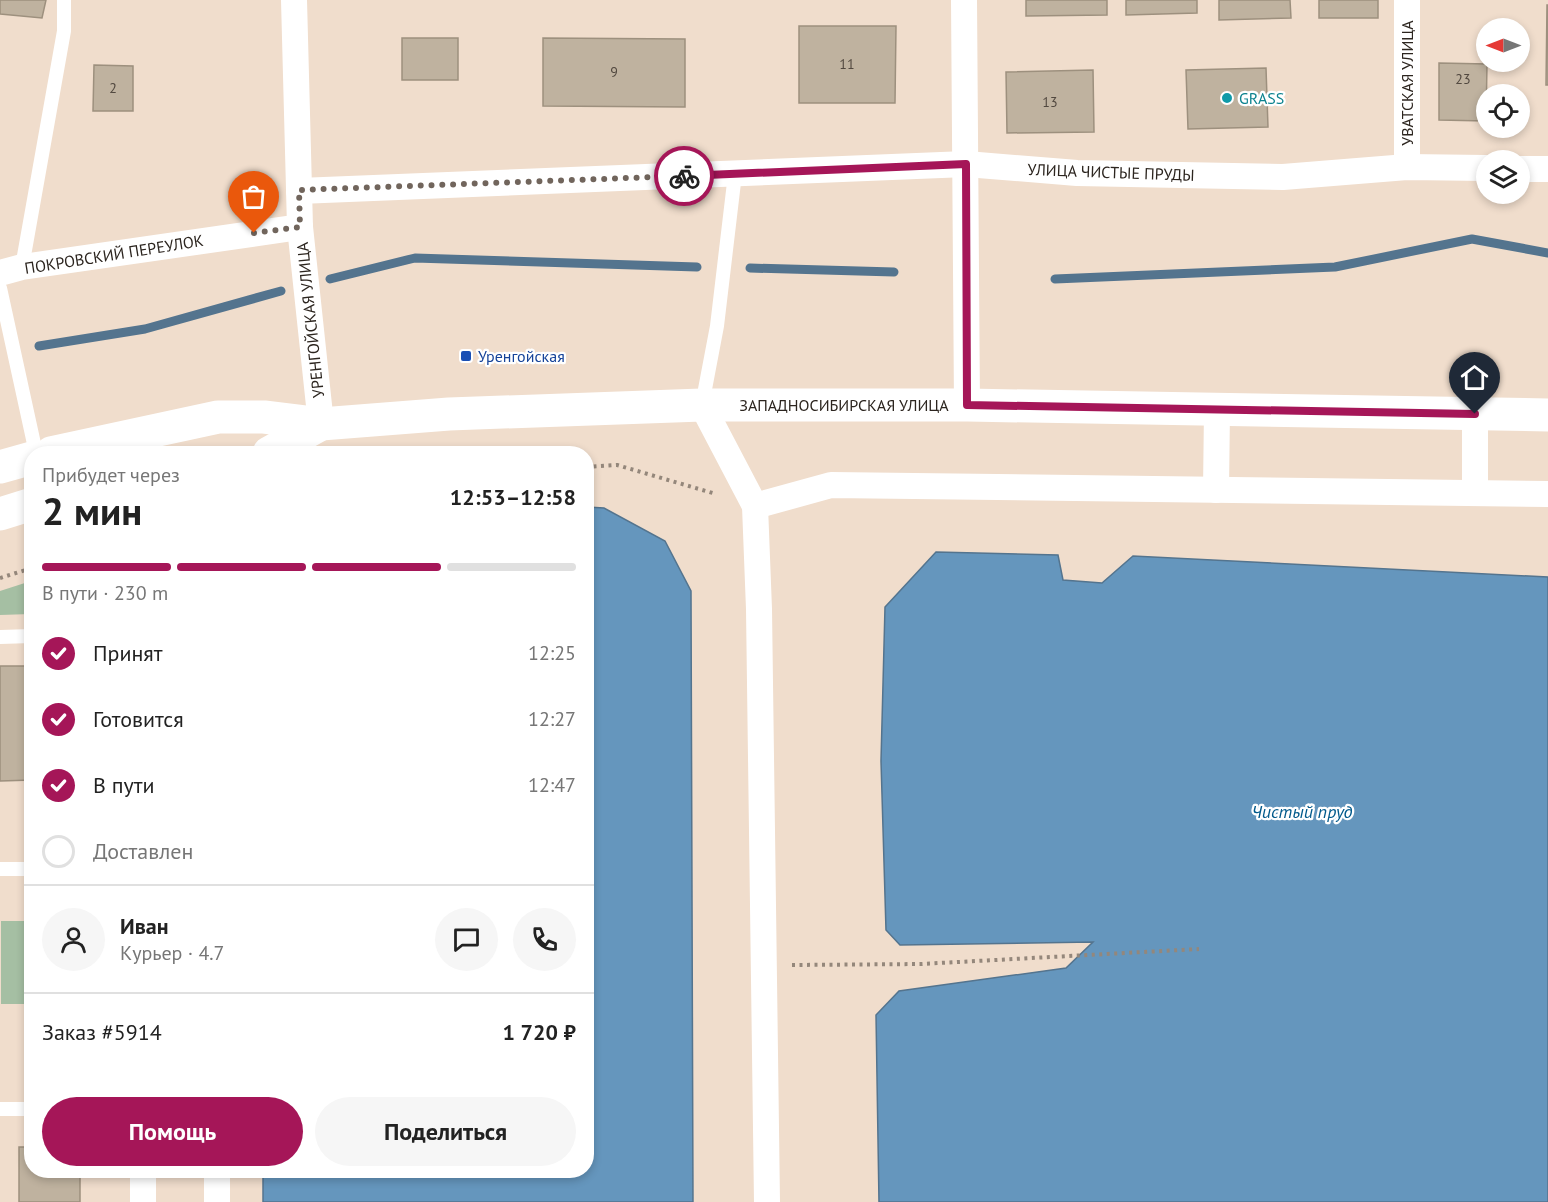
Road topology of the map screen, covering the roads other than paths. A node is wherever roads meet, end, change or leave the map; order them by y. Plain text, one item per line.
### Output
1 (64, 0) edge
2 (294, 0) edge
3 (964, 0) edge
4 (1407, 0) edge
5 (966, 164) junction
6 (1407, 167) junction
7 (1476, 168) edge
8 (1530, 169) edge
9 (1548, 169) edge
10 (735, 174) junction
11 (299, 190) junction
12 (300, 227) junction
13 (11, 270) edge
14 (0, 288) edge
15 (702, 405) junction
16 (967, 405) junction
17 (1217, 410) junction
18 (1475, 414) junction
19 (1548, 415) edge
20 (321, 424) junction
21 (131, 444) edge
22 (34, 446) edge
23 (113, 446) edge
24 (282, 446) edge
25 (24, 460) edge
26 (0, 466) edge
27 (1216, 490) junction
28 (1475, 493) junction
29 (1548, 494) edge
30 (24, 506) edge
31 (755, 506) junction
32 (0, 514) edge
33 (24, 636) edge
34 (0, 637) edge
35 (0, 869) edge
36 (24, 869) edge
37 (0, 1109) edge
38 (24, 1109) edge
39 (143, 1178) edge
40 (217, 1178) edge
41 (143, 1202) edge
42 (217, 1202) edge
43 (767, 1202) edge

1 - 13 lane
2 - 11 street, УРЕНГОЙСКАЯ УЛИЦА
3 - 5 street
4 - 6 street, УВАТСКАЯ УЛИЦА
5 - 6 street, УЛИЦА ЧИСТЫЕ ПРУДЫ
5 - 10 street, УЛИЦА ЧИСТЫЕ ПРУДЫ
5 - 16 street
6 - 7 street, УЛИЦА ЧИСТЫЕ ПРУДЫ
8 - 9 street
10 - 11 street, УЛИЦА ЧИСТЫЕ ПРУДЫ
10 - 15 lane
11 - 12 street, УРЕНГОЙСКАЯ УЛИЦА
12 - 13 street, ПОКРОВСКИЙ ПЕРЕУЛОК
12 - 20 street, УРЕНГОЙСКАЯ УЛИЦА
14 - 22 lane
15 - 16 main road, ЗАПАДНОСИБИРСКАЯ УЛИЦА
15 - 20 main road, ЗАПАДНОСИБИРСКАЯ УЛИЦА
15 - 31 street
16 - 17 main road, ЗАПАДНОСИБИРСКАЯ УЛИЦА
17 - 18 main road, ЗАПАДНОСИБИРСКАЯ УЛИЦА
17 - 27 street
18 - 19 main road, ЗАПАДНОСИБИРСКАЯ УЛИЦА
18 - 28 street
20 - 21 main road, ЗАПАДНОСИБИРСКАЯ УЛИЦА
20 - 24 main road, ЗАПАДНОСИБИРСКАЯ УЛИЦА
21 - 23 main road, ЗАПАДНОСИБИРСКАЯ УЛИЦА
25 - 26 main road
27 - 28 street
27 - 31 street
28 - 29 street
30 - 32 main road
31 - 43 street
33 - 34 lane
35 - 36 lane
37 - 38 lane
39 - 41 street
40 - 42 street

